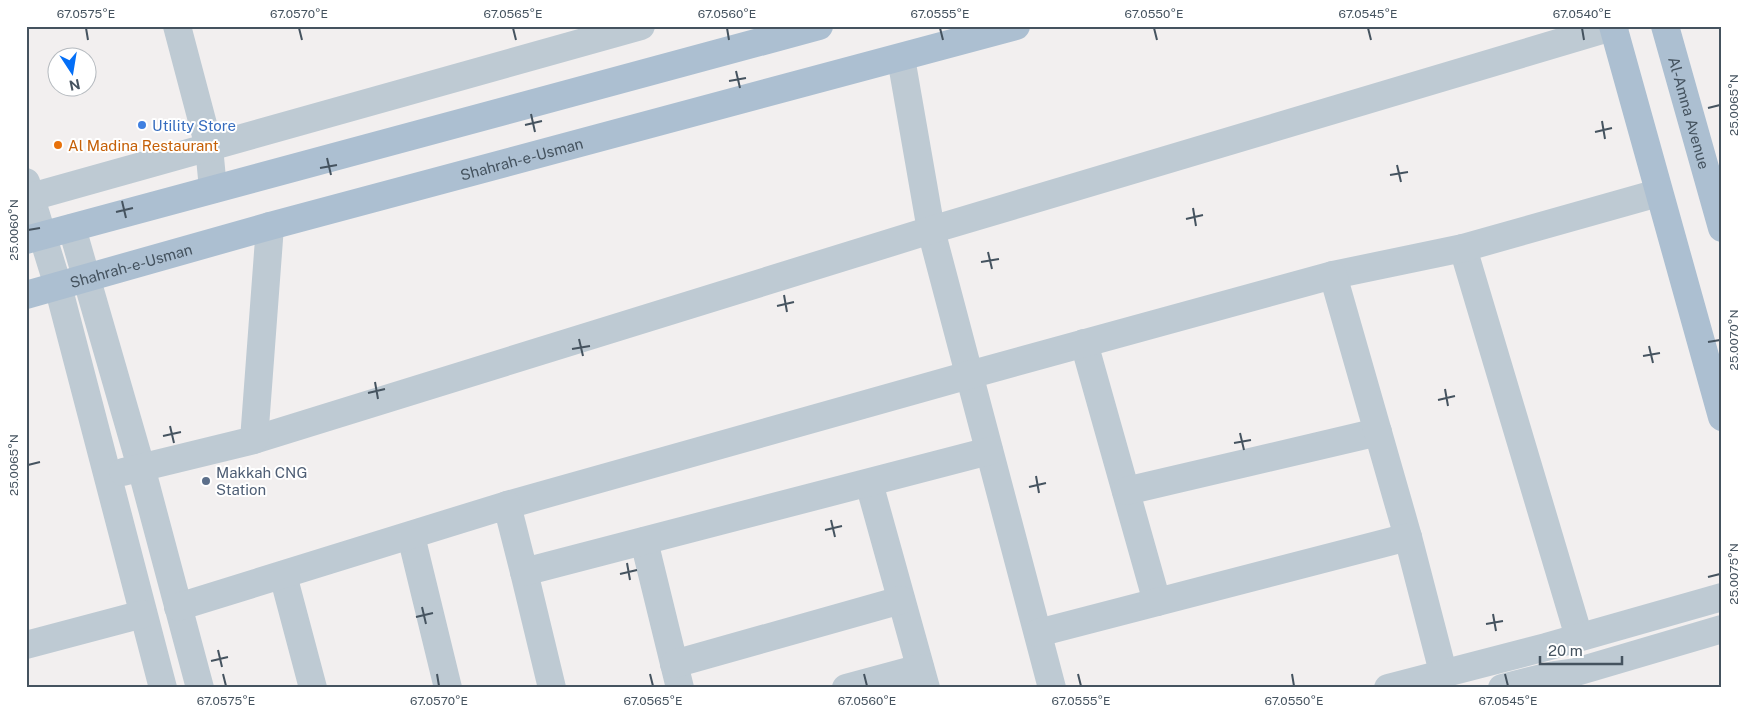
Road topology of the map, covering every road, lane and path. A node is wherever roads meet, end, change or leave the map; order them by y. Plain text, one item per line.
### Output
1 (177, 26) edge
2 (641, 26) edge
3 (819, 26) edge
4 (1016, 26) edge
5 (1614, 26) edge
6 (1665, 26) edge
7 (901, 58) junction
8 (209, 147) junction
9 (28, 189) edge
10 (213, 189) junction
11 (1658, 193) junction
12 (270, 226) junction
13 (72, 228) junction
14 (1722, 228) edge
15 (931, 230) junction
16 (34, 238) edge
17 (1463, 248) junction
18 (1333, 275) junction
19 (87, 278) junction
20 (58, 286) junction
21 (26, 295) edge
22 (1084, 343) junction
23 (969, 375) junction
24 (1722, 417) edge
25 (1378, 432) junction
26 (254, 440) junction
27 (989, 451) junction
28 (141, 467) junction
29 (107, 476) junction
30 (869, 483) junction
31 (1126, 491) junction
32 (507, 505) junction
33 (411, 536) junction
34 (1408, 537) junction
35 (644, 541) junction
36 (524, 572) junction
37 (283, 575) junction
38 (1722, 597) edge
39 (902, 600) junction
40 (1157, 602) junction
41 (178, 607) junction
42 (144, 614) junction
43 (1722, 628) edge
44 (1038, 633) junction
45 (1579, 637) junction
46 (26, 645) edge
47 (1443, 672) junction
48 (677, 676) edge
49 (923, 678) edge
50 (1578, 680) edge
51 (163, 688) edge
52 (200, 688) edge
53 (313, 688) edge
54 (448, 688) edge
55 (552, 688) edge
56 (846, 688) edge
57 (1052, 688) edge
58 (1388, 688) edge
59 (1502, 688) edge

1 - 8 street
2 - 8 street
3 - 10 main road
4 - 7 main road, Shahrah-e-Usman
5 - 11 main road
5 - 15 street
6 - 14 main road, Al-Amna Avenue
7 - 12 main road, Shahrah-e-Usman
7 - 15 street
8 - 9 street
8 - 10 street
9 - 16 street
10 - 13 main road
11 - 17 street
11 - 24 main road
12 - 19 main road, Shahrah-e-Usman
12 - 26 street
13 - 16 main road
13 - 19 street
15 - 23 street
15 - 26 street
16 - 20 street
17 - 18 street
17 - 45 street
18 - 22 street
18 - 25 street
19 - 20 main road, Shahrah-e-Usman
19 - 28 street
20 - 21 main road, Shahrah-e-Usman
20 - 29 street
22 - 23 street
22 - 31 street
23 - 27 street
23 - 32 street
25 - 31 street
25 - 34 street
26 - 28 street
27 - 30 street
27 - 44 street
28 - 29 street
28 - 41 street
29 - 42 street
30 - 35 street
30 - 39 street
31 - 40 street
32 - 33 street
32 - 36 street
33 - 37 street
33 - 54 street
34 - 40 street
34 - 47 street
35 - 36 street
35 - 48 street
36 - 55 street
37 - 41 street
37 - 53 street
38 - 45 street
39 - 48 street
39 - 49 street
40 - 44 street
41 - 52 street
42 - 46 street
42 - 51 street
43 - 50 street
44 - 57 street
45 - 47 street
47 - 58 street
49 - 56 street
50 - 59 street

